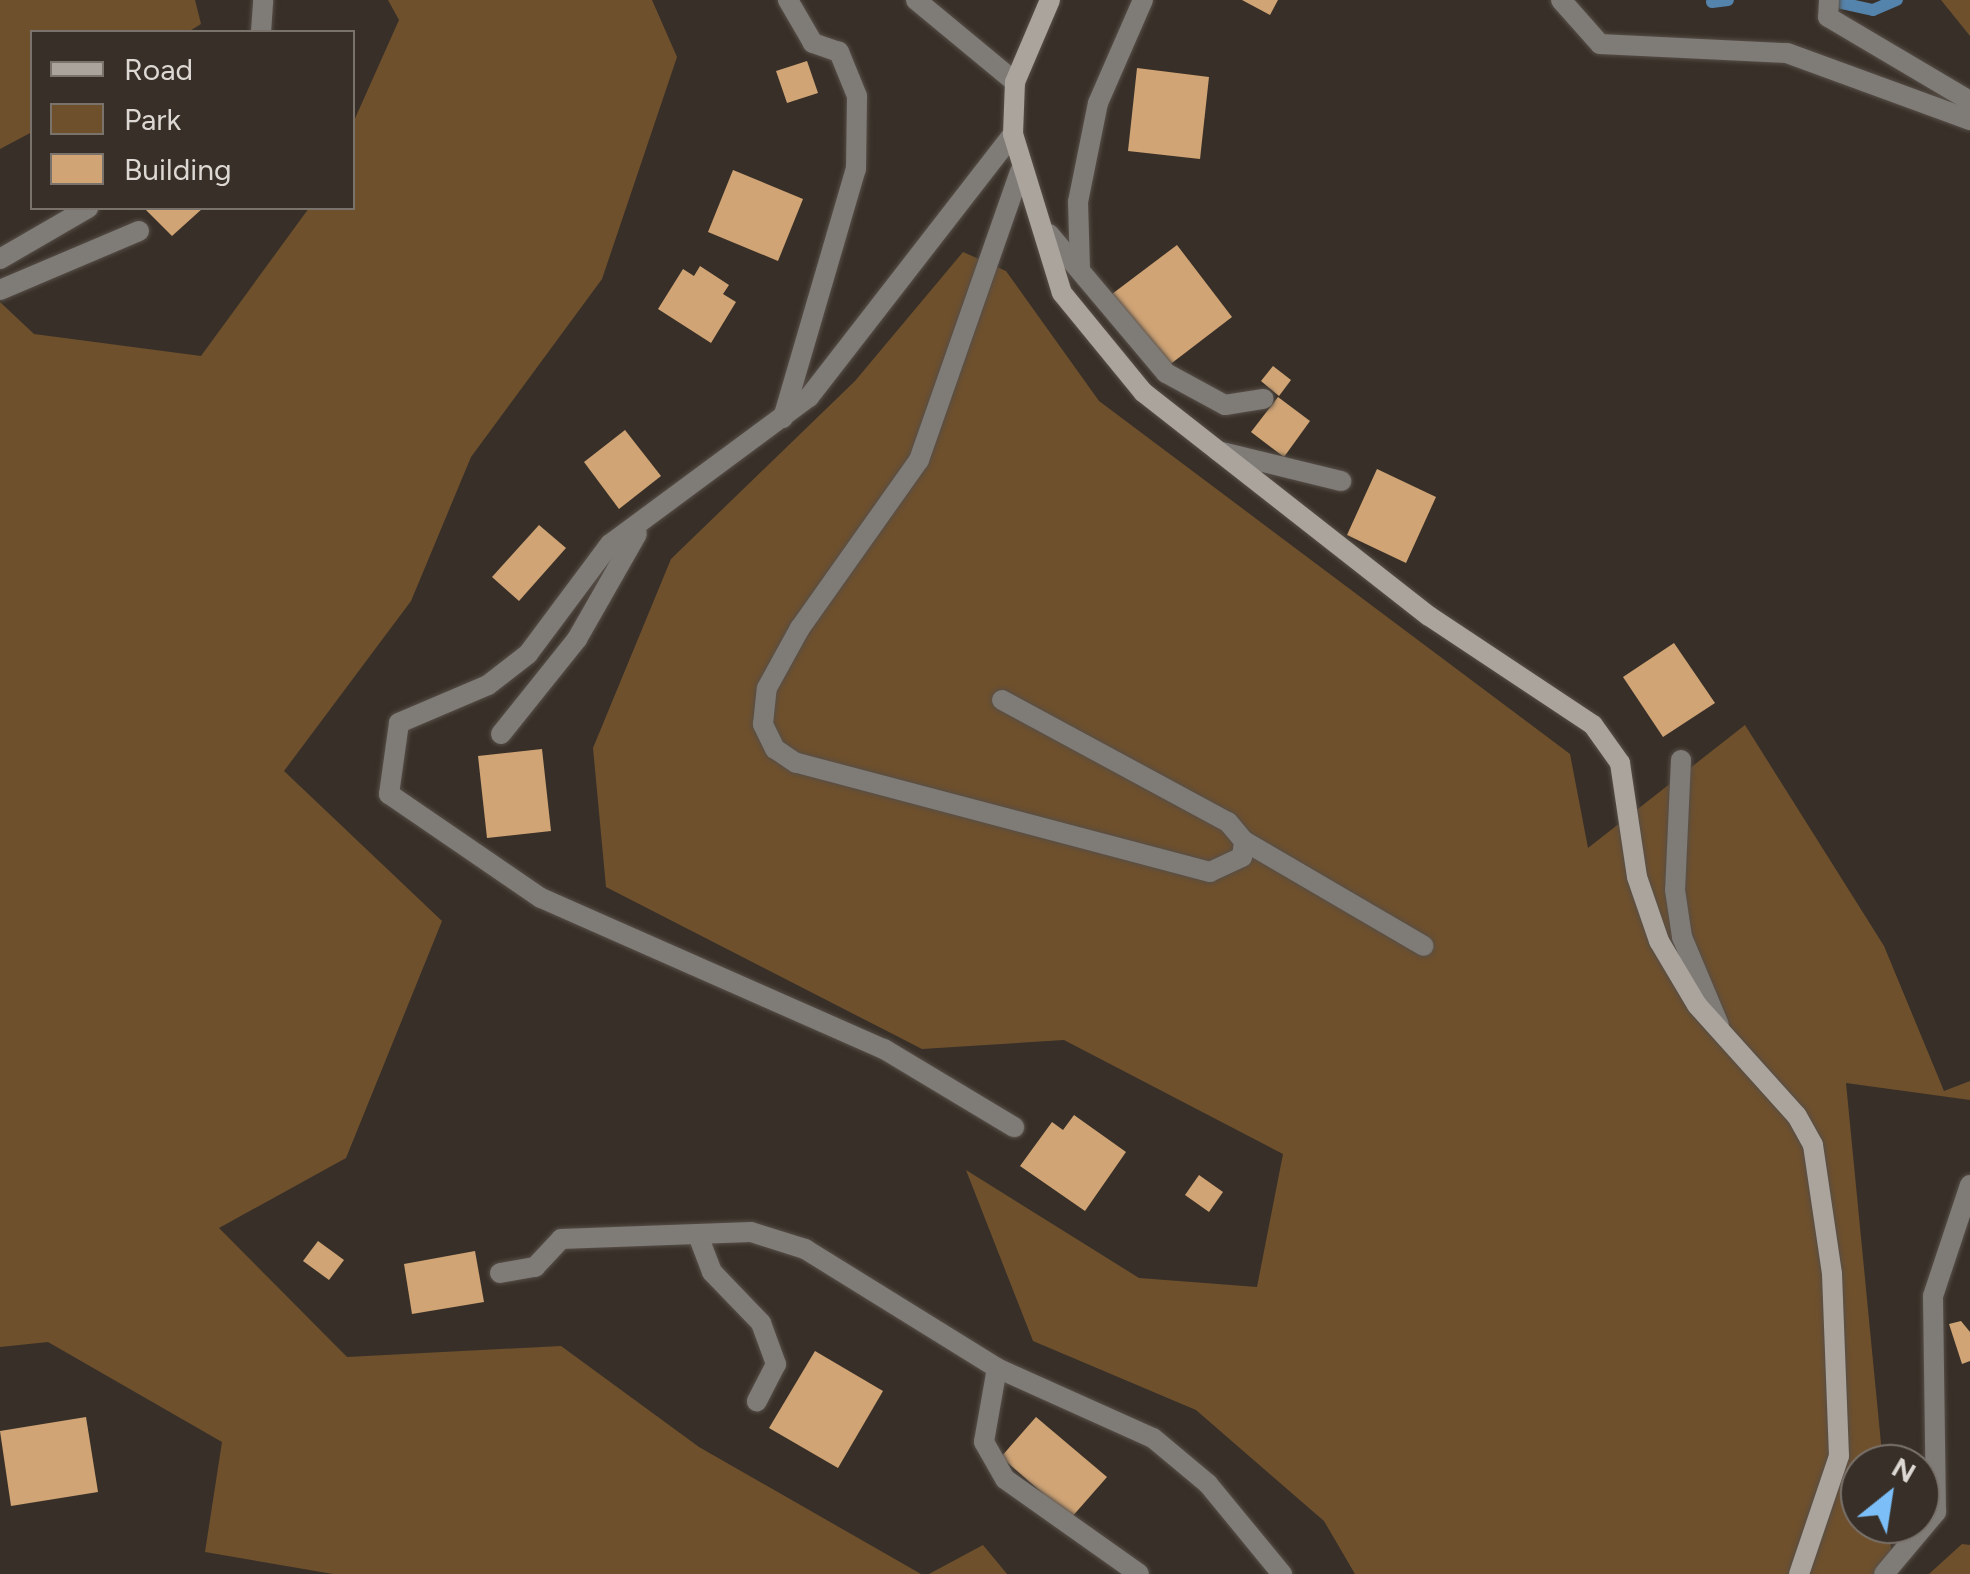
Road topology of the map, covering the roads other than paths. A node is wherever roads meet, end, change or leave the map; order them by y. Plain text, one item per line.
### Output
1 (262, 0) edge
2 (788, 0) edge
3 (916, 0) edge
4 (1050, 0) edge
5 (1143, 0) edge
6 (1561, 0) edge
7 (1829, 0) edge
8 (261, 30) edge
9 (1015, 82) junction
10 (1970, 101) edge
11 (1970, 120) edge
12 (1013, 134) junction
13 (1020, 172) junction
14 (85, 210) edge
15 (140, 231) dead end
16 (1049, 234) junction
17 (0, 259) edge
18 (1080, 269) junction
19 (0, 290) edge
20 (1264, 399) dead end
21 (782, 420) junction
22 (1218, 451) junction
23 (1341, 482) dead end
24 (669, 493) junction
25 (1002, 700) dead end
26 (501, 734) dead end
27 (1681, 760) dead end
28 (1244, 841) junction
29 (1424, 946) dead end
30 (1726, 1040) junction
31 (1014, 1126) dead end
32 (1970, 1185) edge
33 (699, 1238) junction
34 (500, 1273) dead end
35 (997, 1368) junction
36 (757, 1401) dead end
37 (1139, 1574) edge
38 (1282, 1574) edge
39 (1799, 1574) edge
40 (1884, 1574) edge

1 - 8 street
2 - 21 street
3 - 9 street
4 - 9 street
5 - 18 street
6 - 11 street
7 - 10 street
9 - 12 street
12 - 13 street
12 - 21 street
13 - 16 street
13 - 28 street
14 - 17 street
15 - 19 street
16 - 18 street
16 - 22 street
18 - 20 street
21 - 24 street
22 - 23 street
22 - 30 street
24 - 26 street
24 - 31 street
25 - 28 street
27 - 30 street
28 - 29 street
30 - 39 street
32 - 40 street
33 - 34 street
33 - 35 street
33 - 36 street
35 - 37 street
35 - 38 street

